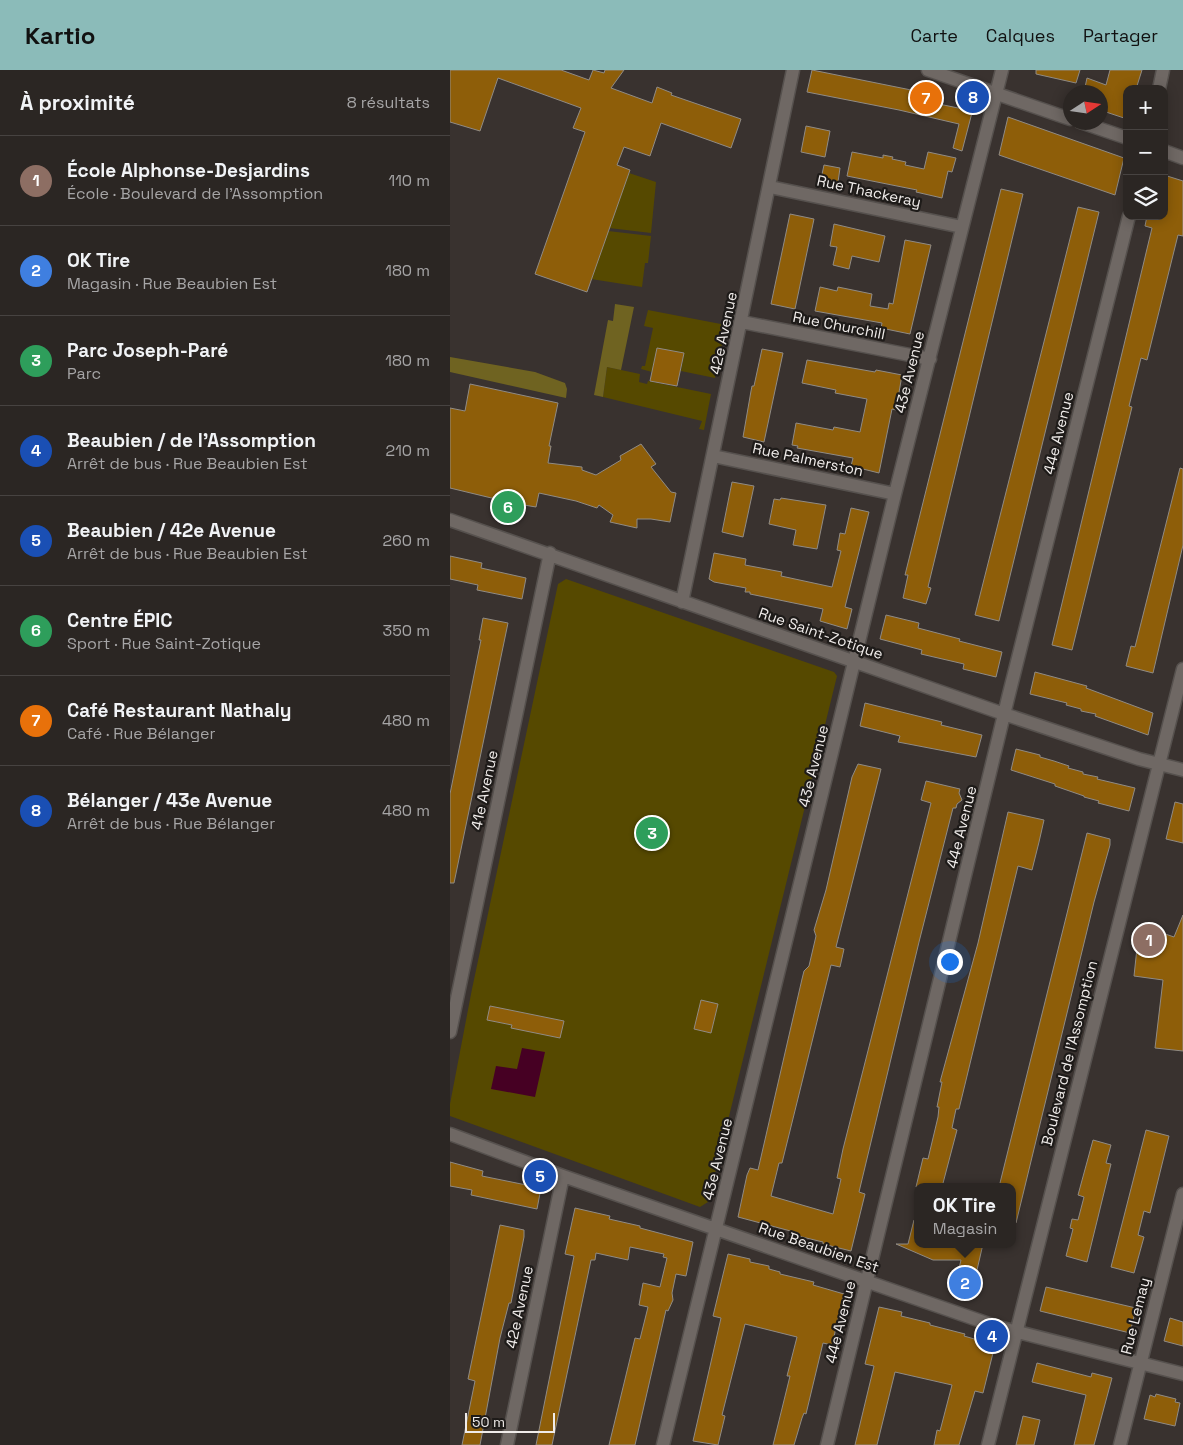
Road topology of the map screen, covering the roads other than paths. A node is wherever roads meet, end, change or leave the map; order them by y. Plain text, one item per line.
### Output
1 (793, 70) edge
2 (928, 70) edge
3 (1002, 70) edge
4 (1164, 70) edge
5 (1160, 85) edge
6 (996, 94) junction
7 (1063, 117) edge
8 (1104, 130) edge
9 (1123, 137) edge
10 (1168, 152) edge
11 (1183, 158) edge
12 (770, 187) junction
13 (1128, 220) edge
14 (962, 227) junction
15 (742, 322) junction
16 (930, 359) junction
17 (713, 456) junction
18 (895, 494) junction
19 (450, 520) edge
20 (550, 553) junction
21 (682, 602) junction
22 (855, 662) junction
23 (1183, 668) edge
24 (1004, 714) junction
25 (1159, 764) junction
26 (1183, 770) edge
27 (450, 1032) edge
28 (450, 1134) edge
29 (563, 1176) junction
30 (1183, 1194) edge
31 (717, 1228) junction
32 (867, 1281) junction
33 (1016, 1332) junction
34 (1140, 1363) junction
35 (1183, 1374) edge
36 (507, 1445) edge
37 (662, 1445) edge
38 (827, 1445) edge
39 (988, 1445) edge
40 (1120, 1445) edge

1 - 12 street, 42e Avenue
2 - 6 street
3 - 6 street, 43e Avenue
4 - 5 street
6 - 7 street
6 - 14 street, 43e Avenue
8 - 9 street
10 - 11 street
12 - 14 street, Rue Thackeray
12 - 15 street, 42e Avenue
13 - 24 street, 44e Avenue
14 - 16 street, 43e Avenue
15 - 16 street, Rue Churchill
15 - 17 street, 42e Avenue
16 - 18 street, 43e Avenue
17 - 18 street, Rue Palmerston
17 - 21 street, 42e Avenue
18 - 22 street, 43e Avenue
19 - 20 street, Rue Saint-Zotique
20 - 21 street, Rue Saint-Zotique
20 - 27 street, 41e Avenue
21 - 22 street, Rue Saint-Zotique
22 - 24 street, Rue Saint-Zotique
22 - 31 street, 43e Avenue
23 - 25 street, Boulevard de l'Assomption
24 - 25 street, Rue Saint-Zotique
24 - 32 street, 44e Avenue
25 - 26 street, Rue Saint-Zotique
25 - 33 street, Boulevard de l'Assomption
28 - 29 street, Rue Beaubien Est
29 - 31 street, Rue Beaubien Est
29 - 36 street, 42e Avenue
30 - 34 street, Rue Lemay
31 - 32 street, Rue Beaubien Est
31 - 37 street, 43e Avenue
32 - 33 street, Rue Beaubien Est
32 - 38 street, 44e Avenue
33 - 34 street, Rue Beaubien Est
33 - 39 street, Boulevard de l'Assomption
34 - 35 street, Rue Beaubien Est
34 - 40 street, Rue Lemay

